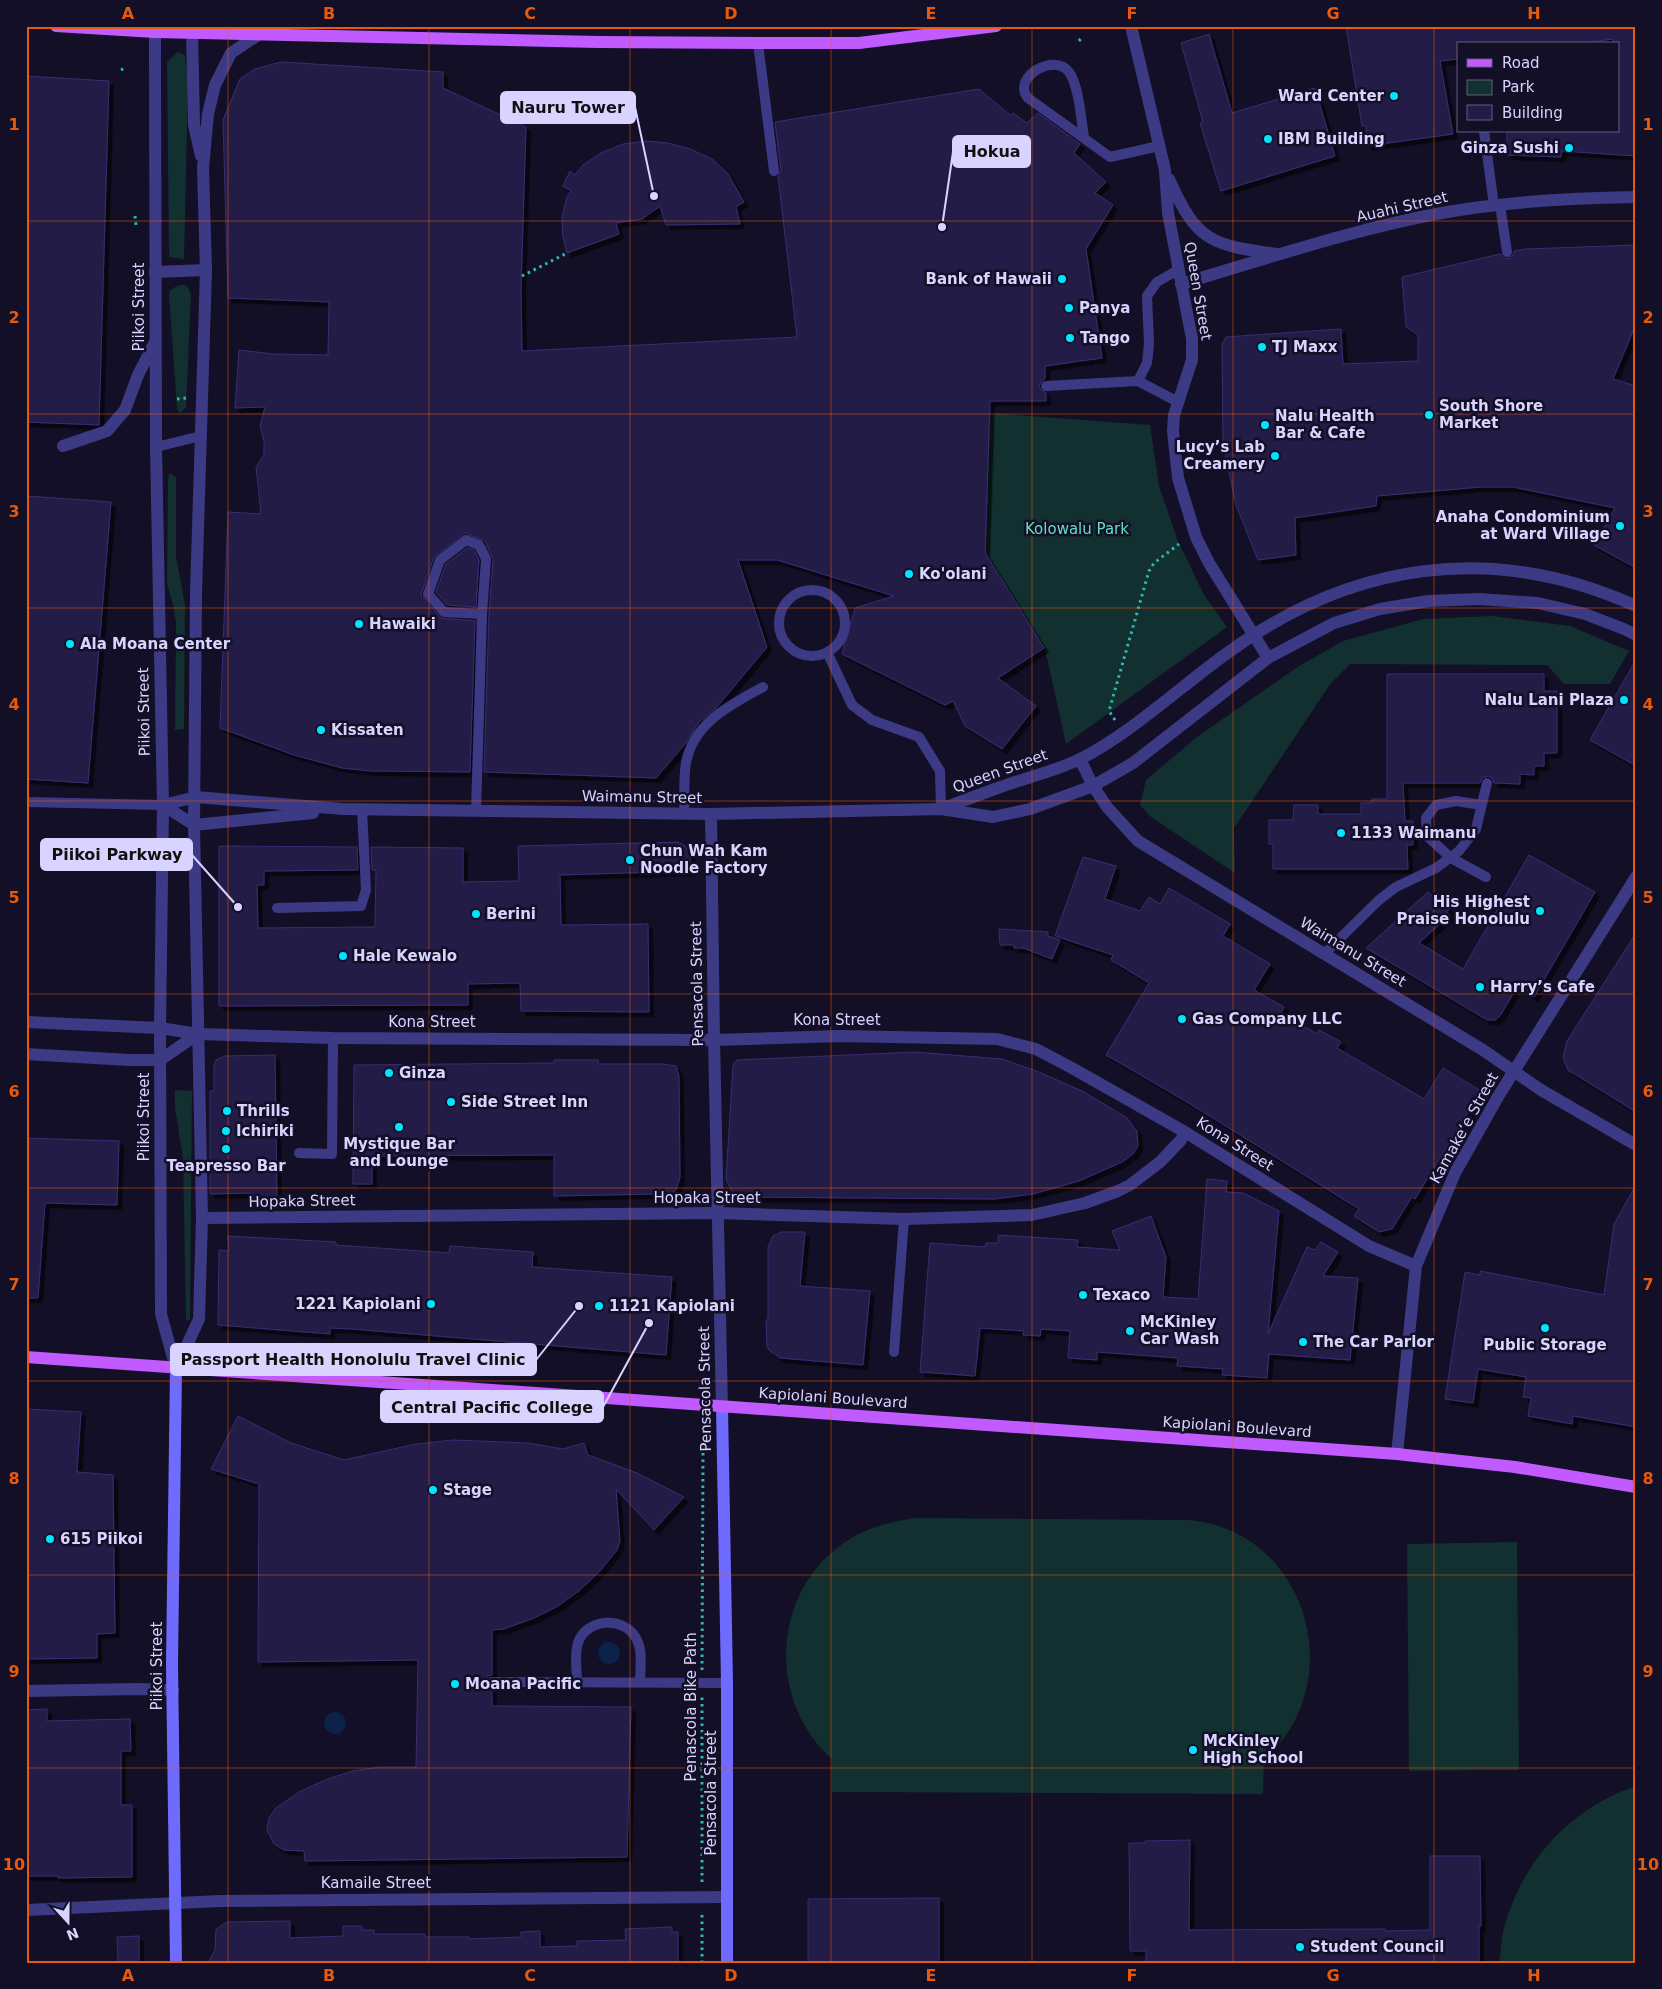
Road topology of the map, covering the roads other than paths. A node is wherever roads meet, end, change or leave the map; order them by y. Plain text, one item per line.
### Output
1 (56, 26) edge
2 (996, 26) edge
3 (1131, 26) edge
4 (158, 29) edge
5 (188, 29) edge
6 (261, 33) junction
7 (758, 43) junction
8 (1484, 132) edge
9 (1084, 137) junction
10 (1159, 146) junction
11 (203, 168) junction
12 (1165, 170) junction
13 (774, 171) dead end
14 (1636, 197) edge
15 (1497, 205) junction
16 (1507, 252) dead end
17 (1282, 255) junction
18 (206, 270) junction
19 (1178, 270) junction
20 (155, 272) junction
21 (1181, 284) junction
22 (156, 340) junction
23 (1138, 381) junction
24 (1046, 386) dead end
25 (1178, 402) junction
26 (201, 436) junction
27 (63, 446) dead end
28 (156, 448) junction
29 (1636, 606) edge
30 (482, 614) junction
31 (1253, 634) junction
32 (1636, 635) edge
33 (827, 652) junction
34 (1268, 658) junction
35 (763, 687) dead end
36 (1080, 759) junction
37 (1487, 783) dead end
38 (1094, 786) junction
39 (196, 797) junction
40 (29, 803) edge
41 (162, 805) junction
42 (1482, 805) junction
43 (343, 809) junction
44 (941, 809) junction
45 (362, 810) junction
46 (476, 812) junction
47 (684, 814) junction
48 (711, 814) junction
49 (194, 825) junction
50 (1451, 858) junction
51 (1486, 877) dead end
52 (1635, 880) edge
53 (277, 908) dead end
54 (1324, 954) junction
55 (26, 1022) edge
56 (160, 1028) junction
57 (198, 1034) junction
58 (333, 1038) junction
59 (714, 1040) junction
60 (26, 1054) edge
61 (160, 1060) junction
62 (1515, 1071) junction
63 (1185, 1132) junction
64 (1636, 1145) edge
65 (299, 1153) dead end
66 (717, 1213) junction
67 (202, 1218) junction
68 (904, 1219) junction
69 (1416, 1266) junction
70 (894, 1352) dead end
71 (26, 1357) edge
72 (176, 1368) junction
73 (722, 1407) junction
74 (1397, 1454) junction
75 (1636, 1487) edge
76 (492, 1682) dead end
77 (577, 1682) junction
78 (640, 1683) junction
79 (727, 1683) junction
80 (173, 1690) junction
81 (26, 1691) edge
82 (727, 1897) junction
83 (176, 1904) junction
84 (26, 1910) edge
85 (176, 1963) edge
86 (726, 1963) edge

1 - 4 main road
2 - 7 main road
3 - 10 street, Queen Street
4 - 5 main road
4 - 20 street, Piikoi Street
5 - 6 main road
5 - 11 street, Piikoi Street
6 - 7 main road
6 - 11 street, Piikoi Street
7 - 13 lane
8 - 15 lane
9 - 9 lane
9 - 10 lane
10 - 12 street, Queen Street
11 - 18 street, Piikoi Street
12 - 17 street
12 - 19 street, Queen Street
14 - 15 street, Auahi Street
15 - 16 lane
15 - 17 street, Auahi Street
17 - 21 street, Auahi Street
18 - 20 street
18 - 26 street, Piikoi Street
19 - 21 street, Queen Street
19 - 23 lane
20 - 22 street, Piikoi Street
21 - 25 street, Queen Street
22 - 27 street
22 - 28 street, Piikoi Street
23 - 24 lane
23 - 25 lane
25 - 31 street, Queen Street
26 - 28 lane
26 - 39 street, Piikoi Street
28 - 41 street, Piikoi Street
29 - 31 street, Queen Street
30 - 30 lane
30 - 46 lane
31 - 34 street, Queen Street
31 - 36 street, Queen Street
32 - 34 street, Queen Street
33 - 33 lane
33 - 44 lane
34 - 38 street, Queen Street
35 - 47 lane
36 - 38 street, Waimanu Street
36 - 44 street, Queen Street
37 - 42 lane
38 - 44 street, Queen Street
38 - 54 street, Waimanu Street
39 - 41 street, Waimanu Street
39 - 43 street, Waimanu Street
39 - 49 street, Piikoi Street
40 - 41 lane
41 - 49 street
41 - 56 street, Piikoi Street
42 - 50 lane
42 - 50 lane
43 - 45 street, Waimanu Street
43 - 49 street, Waimanu Street
44 - 48 street, Waimanu Street
45 - 46 street, Waimanu Street
45 - 53 lane
46 - 47 street, Waimanu Street
47 - 48 street, Waimanu Street
48 - 59 street, Pensacola Street
49 - 57 street, Piikoi Street
50 - 51 lane
50 - 54 lane
52 - 62 street, Kamakeʻe Street
54 - 62 street, Waimanu Street
55 - 56 street, Kona Street
56 - 57 street, Kona Street
56 - 61 street, Piikoi Street
57 - 58 street, Kona Street
57 - 61 street
57 - 67 street, Piikoi Street
58 - 59 street, Kona Street
58 - 65 lane
59 - 63 street, Kona Street
59 - 66 street, Pensacola Street
60 - 61 street
61 - 72 street, Piikoi Street
62 - 64 street, Waimanu Street
62 - 69 street, Kamakeʻe Street
63 - 68 street, Hopaka Street
63 - 69 street, Kona Street
66 - 67 street, Hopaka Street
66 - 68 street, Hopaka Street
66 - 73 street, Pensacola Street
67 - 72 street, Piikoi Street
68 - 70 lane
69 - 74 street, Kamakeʻe Street
71 - 72 main road, Kapiolani Boulevard
72 - 73 main road, Kapiolani Boulevard
72 - 80 main road, Piikoi Street
73 - 74 main road, Kapiolani Boulevard
73 - 79 main road, Pensacola Street
74 - 75 main road, Kapiolani Boulevard
76 - 77 lane
77 - 78 lane
77 - 78 lane
78 - 79 lane
79 - 82 main road, Pensacola Street
80 - 81 street
80 - 83 main road, Piikoi Street
82 - 83 street, Kamaile Street
82 - 86 main road, Pensacola Street
83 - 84 street, Kamaile Street
83 - 85 main road, Piikoi Street

